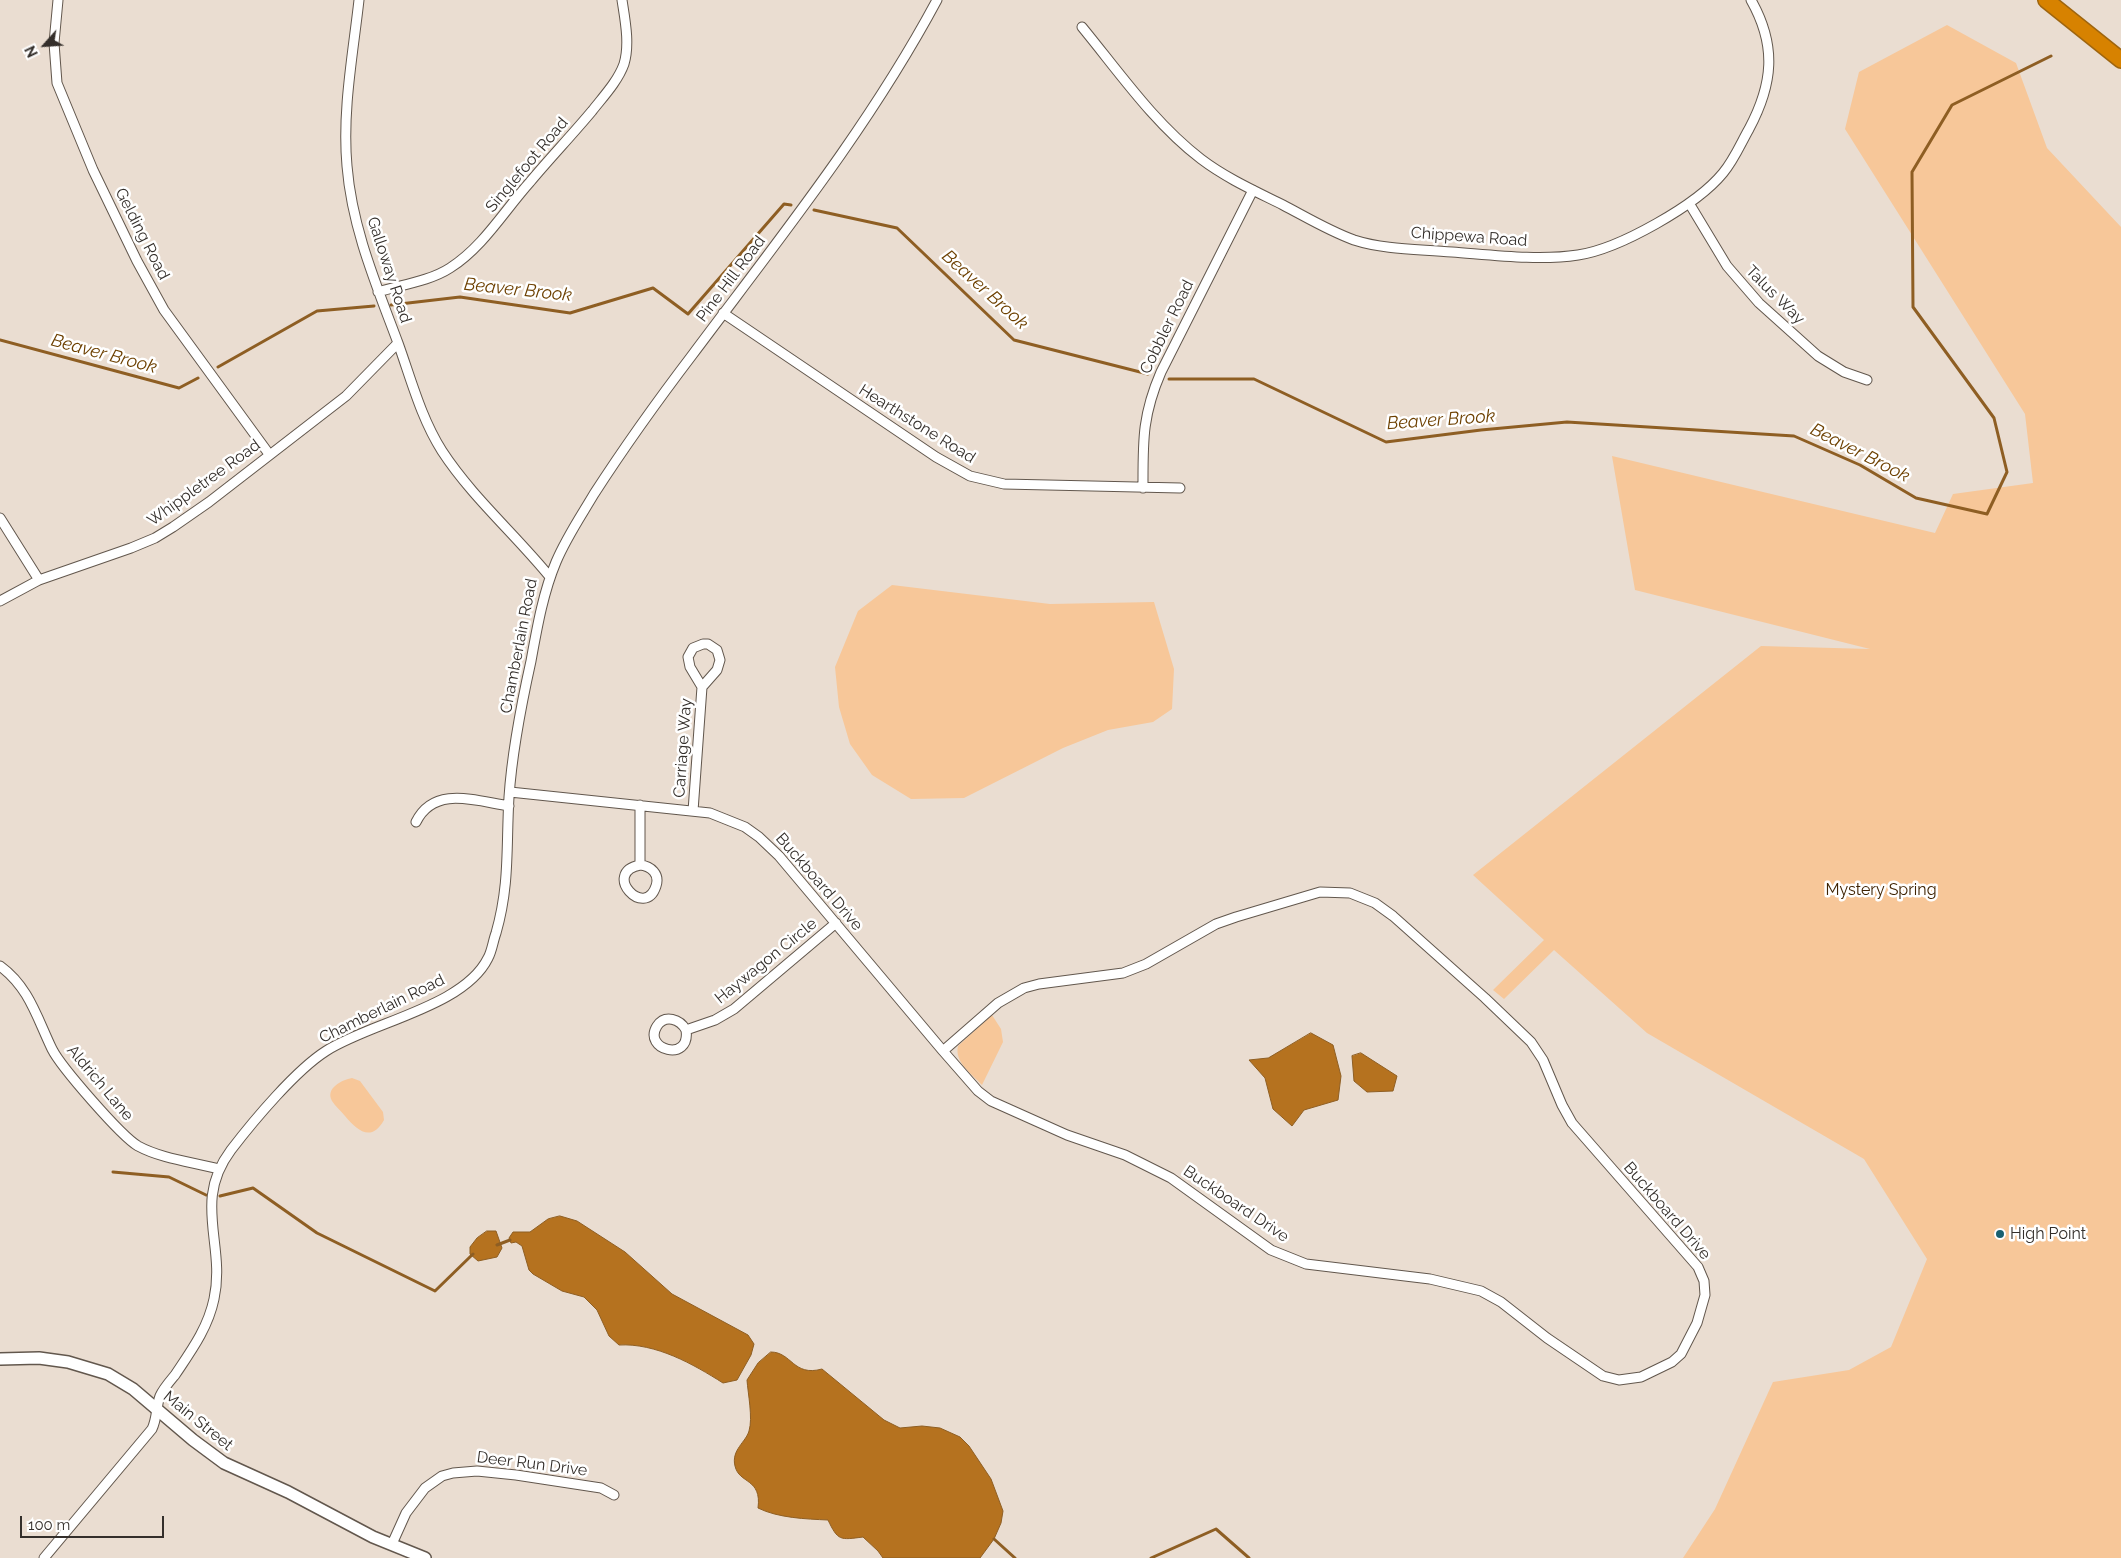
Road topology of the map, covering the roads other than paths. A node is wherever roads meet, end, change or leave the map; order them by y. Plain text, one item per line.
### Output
1 (58, 0) edge
2 (359, 0) edge
3 (622, 0) edge
4 (937, 0) edge
5 (1752, 0) edge
6 (2046, 0) edge
7 (1082, 27) dead end
8 (2121, 60) edge
9 (1253, 190) junction
10 (1689, 203) junction
11 (378, 292) junction
12 (723, 313) junction
13 (398, 343) junction
14 (1867, 380) dead end
15 (428, 425) joint
16 (269, 454) junction
17 (1143, 488) junction
18 (1180, 488) dead end
19 (0, 518) edge
20 (550, 577) junction
21 (39, 580) junction
22 (0, 601) edge
23 (702, 687) junction
24 (510, 792) junction
25 (640, 805) junction
26 (509, 806) junction
27 (694, 811) junction
28 (416, 822) dead end
29 (640, 865) dead end
30 (836, 923) junction
31 (0, 966) edge
32 (686, 1030) dead end
33 (943, 1051) junction
34 (219, 1169) junction
35 (0, 1359) edge
36 (158, 1410) junction
37 (614, 1495) dead end
38 (392, 1544) junction
39 (44, 1558) edge
40 (425, 1558) edge

1 - 16 street, Gelding Road
2 - 11 street, Galloway Road
3 - 11 street, Singlefoot Road
4 - 12 street, Pine Hill Road
5 - 10 street, Chippewa Road
6 - 8 highway
7 - 9 street, Chippewa Road
9 - 10 street, Chippewa Road
9 - 17 street, Cobbler Road
10 - 14 street, Talus Way
11 - 13 street, Galloway Road
12 - 17 street, Hearthstone Road
12 - 20 street, Pine Hill Road
13 - 15 street, Galloway Road
13 - 16 street, Whippletree Road
15 - 20 street, Chamberlain Road
16 - 21 street, Whippletree Road
17 - 18 street, Hearthstone Road
19 - 21 street
20 - 24 street, Chamberlain Road
21 - 22 street, Whippletree Road
23 - 23 street, Carriage Way
23 - 27 street, Carriage Way
24 - 25 street, Buckboard Drive
24 - 26 street, Chamberlain Road
25 - 27 street, Buckboard Drive
25 - 29 street
26 - 28 street
26 - 34 street, Chamberlain Road
27 - 30 street, Buckboard Drive
30 - 32 street, Haywagon Circle
30 - 33 street, Buckboard Drive
31 - 34 street, Aldrich Lane
33 - 33 street, Buckboard Drive
34 - 36 street, Chamberlain Road
35 - 36 main road, Main Street
36 - 38 main road, Main Street
36 - 39 street, Chamberlain Road
37 - 38 street, Deer Run Drive
38 - 40 main road, Main Street

